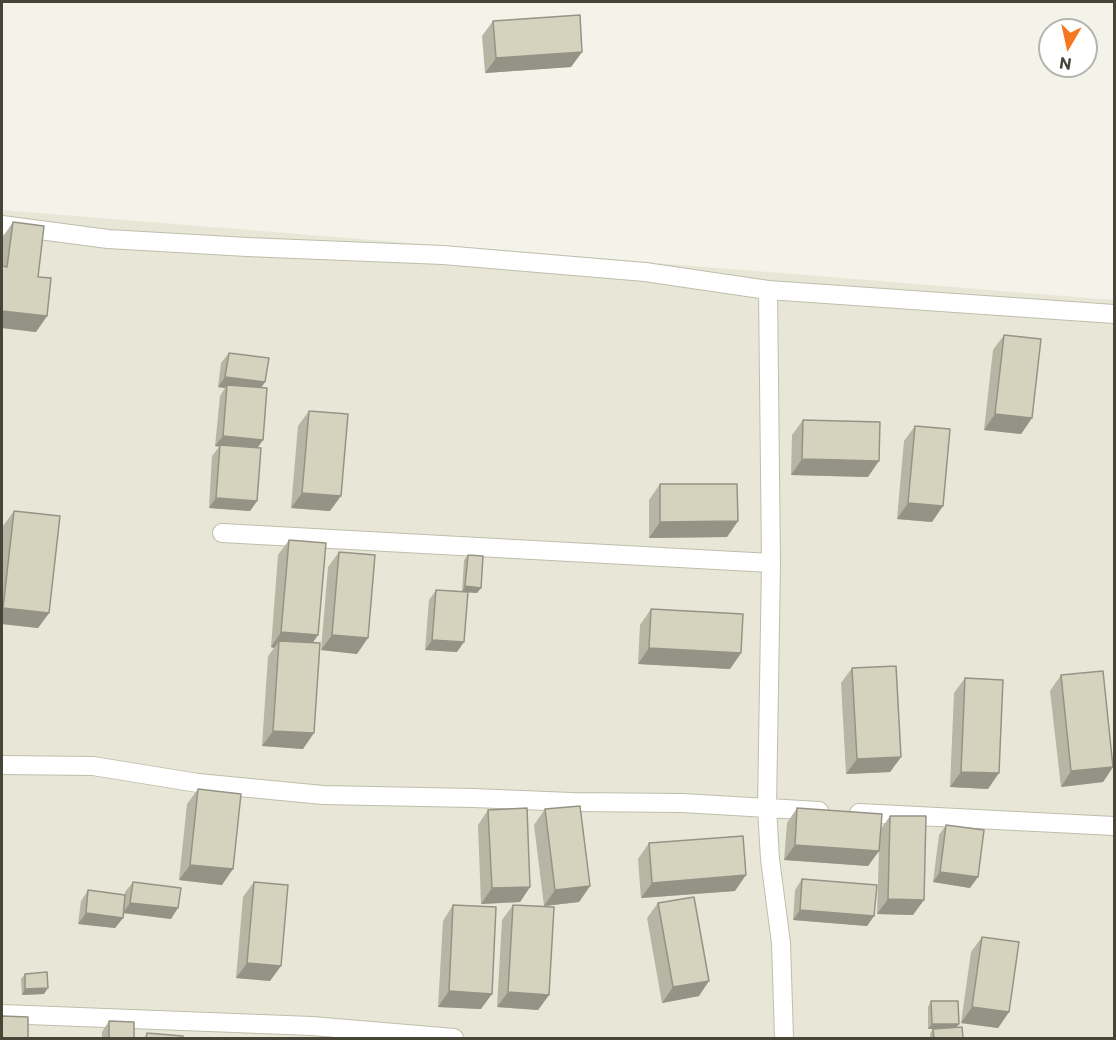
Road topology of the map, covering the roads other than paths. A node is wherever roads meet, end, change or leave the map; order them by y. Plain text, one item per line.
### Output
1 (2, 225) edge
2 (768, 290) junction
3 (1114, 314) edge
4 (222, 533) dead end
5 (771, 563) junction
6 (2, 765) edge
7 (767, 808) junction
8 (1114, 826) edge
9 (2, 1014) edge
10 (191, 1030) edge
11 (454, 1038) edge
12 (784, 1038) edge

1 - 2 street
2 - 3 street
2 - 5 street
4 - 5 street
5 - 7 street
6 - 7 street
7 - 8 street
7 - 12 street
9 - 10 street
10 - 11 street

